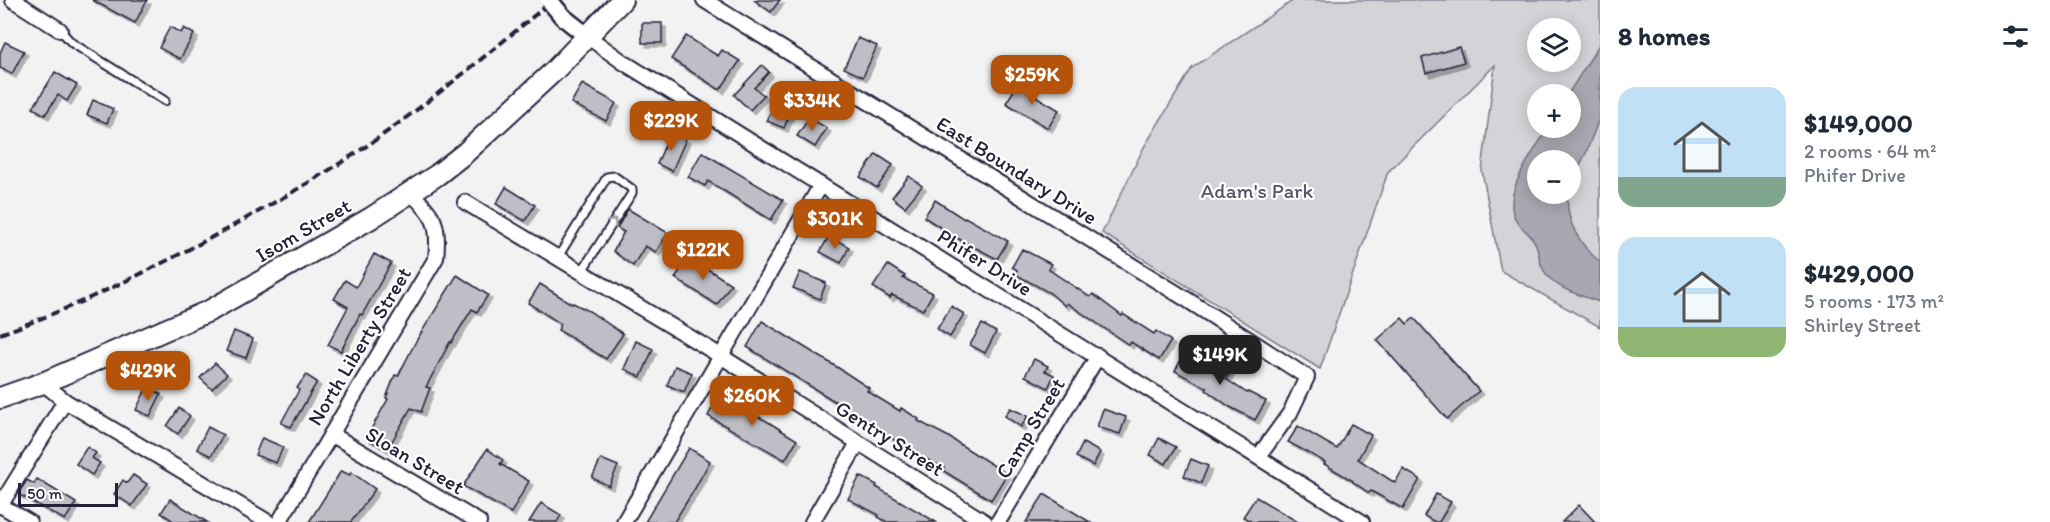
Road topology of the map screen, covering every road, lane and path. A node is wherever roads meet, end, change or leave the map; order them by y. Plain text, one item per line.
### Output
1 (13, 0) edge
2 (549, 0) edge
3 (622, 0) edge
4 (704, 0) edge
5 (60, 30) joint
6 (586, 36) junction
7 (165, 101) dead end
8 (821, 185) junction
9 (410, 192) junction
10 (465, 202) dead end
11 (558, 257) junction
12 (582, 272) junction
13 (1098, 356) junction
14 (722, 357) junction
15 (43, 383) junction
16 (0, 398) edge
17 (65, 401) junction
18 (331, 434) junction
19 (858, 443) junction
20 (1260, 456) junction
21 (0, 505) edge
22 (29, 522) edge
23 (267, 522) edge
24 (279, 522) edge
25 (479, 522) edge
26 (624, 522) edge
27 (812, 522) edge
28 (985, 522) edge
29 (998, 522) edge
30 (1362, 522) edge

1 - 5 street
2 - 6 street, bridge
3 - 6 main road, Isom Street
4 - 20 street, East Boundary Drive
5 - 7 lane
6 - 8 street, Phifer Drive
6 - 9 main road, Isom Street
8 - 13 street, Phifer Drive
8 - 14 street
9 - 15 main road, Isom Street
9 - 18 street, North Liberty Street
10 - 11 street, Gentry Street
11 - 12 street, Gentry Street
12 -> 11 lane
12 - 14 street, Gentry Street
13 - 20 street, Phifer Drive
13 - 29 street, Camp Street
14 - 19 street, Gentry Street
14 - 26 street
15 - 16 main road, Isom Street
15 - 17 street
17 - 21 street
17 - 23 street
18 - 24 street, North Liberty Street
18 - 25 street, Sloan Street
19 - 27 street
19 - 28 street, Gentry Street
20 - 30 street, Phifer Drive
21 - 22 street

